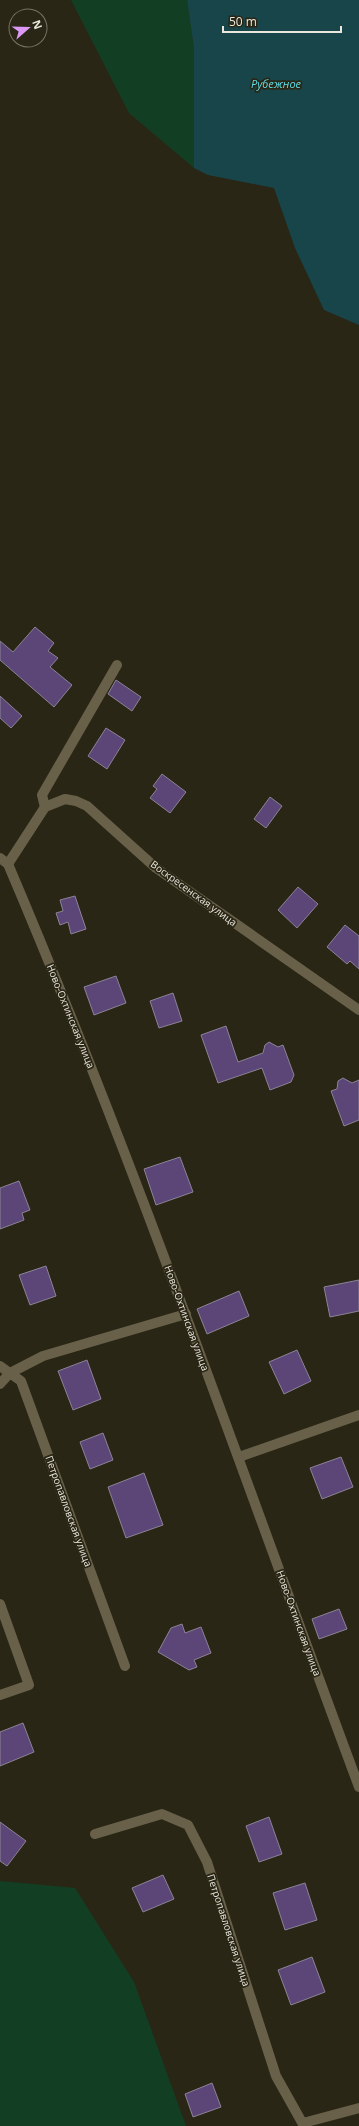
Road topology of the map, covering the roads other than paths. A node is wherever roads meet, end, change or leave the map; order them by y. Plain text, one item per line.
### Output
1 (117, 665) dead end
2 (45, 807) junction
3 (4, 861) edge
4 (359, 1010) edge
5 (186, 1314) junction
6 (0, 1366) edge
7 (10, 1373) junction
8 (0, 1384) edge
9 (359, 1415) edge
10 (239, 1457) junction
11 (0, 1604) edge
12 (125, 1666) dead end
13 (0, 1695) edge
14 (359, 1787) edge
15 (95, 1834) dead end
16 (359, 2108) edge
17 (303, 2125) edge

1 - 2 street
2 - 3 street
2 - 4 street, Воскресенская улица
3 - 5 street, Ново-Охтинская улица
5 - 7 street
5 - 10 street, Ново-Охтинская улица
6 - 7 street, Петропавловская улица
7 - 8 street
7 - 12 street, Петропавловская улица
9 - 10 street
10 - 14 street, Ново-Охтинская улица
11 - 13 street
15 - 17 street, Петропавловская улица
16 - 17 street

